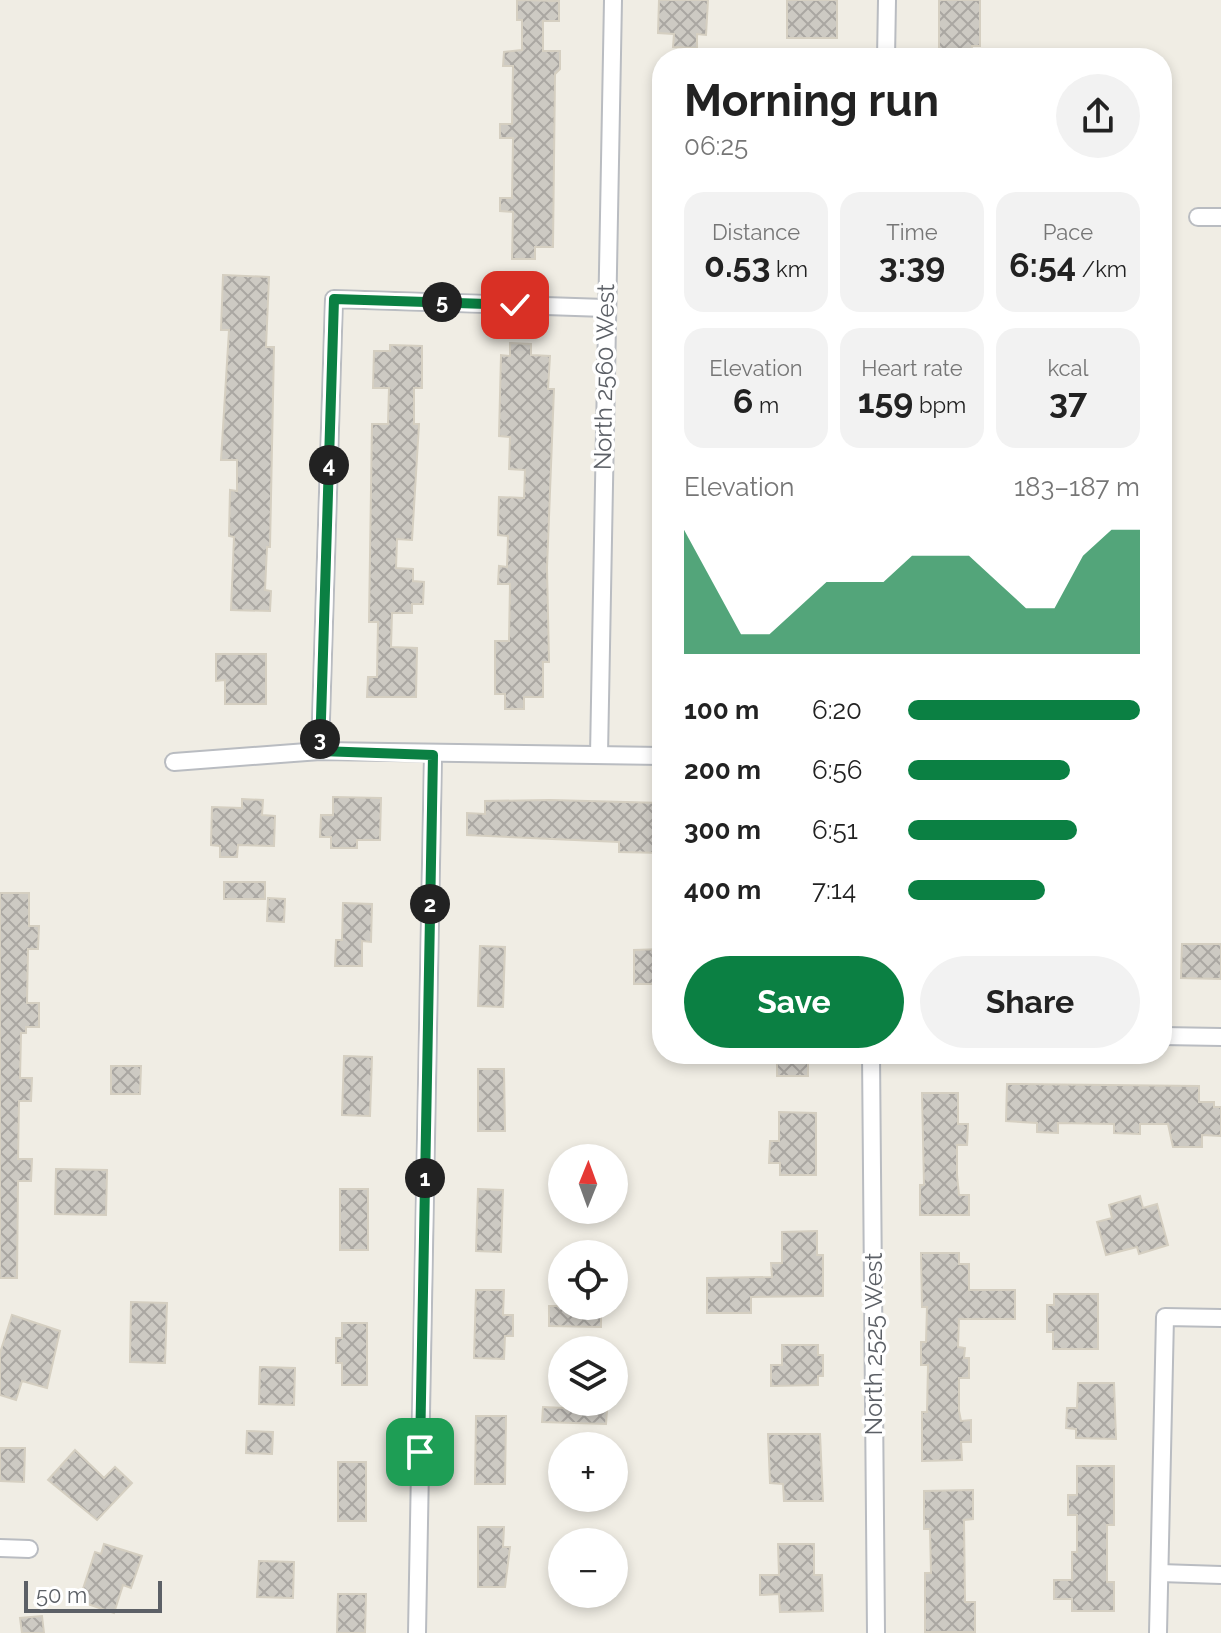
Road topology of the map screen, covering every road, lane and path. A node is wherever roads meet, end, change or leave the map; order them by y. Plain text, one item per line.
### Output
1 (613, 0) edge
2 (887, 0) edge
3 (886, 48) edge
4 (1198, 217) dead end
5 (1221, 217) edge
6 (605, 308) junction
7 (320, 751) junction
8 (433, 755) junction
9 (599, 755) junction
10 (652, 756) edge
11 (174, 762) dead end
12 (1172, 1036) edge
13 (1221, 1037) edge
14 (871, 1064) edge
15 (1221, 1318) edge
16 (0, 1548) edge
17 (29, 1549) dead end
18 (1160, 1573) junction
19 (1221, 1575) edge
20 (417, 1633) edge
21 (876, 1633) edge
22 (1158, 1633) edge

1 - 6 street, North 2560 West
2 - 3 street
4 - 5 street
6 - 7 street
6 - 9 street, North 2560 West
7 - 8 street
7 - 11 street
8 - 9 street
8 - 20 street
9 - 10 street
12 - 13 street
14 - 21 street, North 2525 West
15 - 18 street
16 - 17 street
18 - 19 street
18 - 22 street

